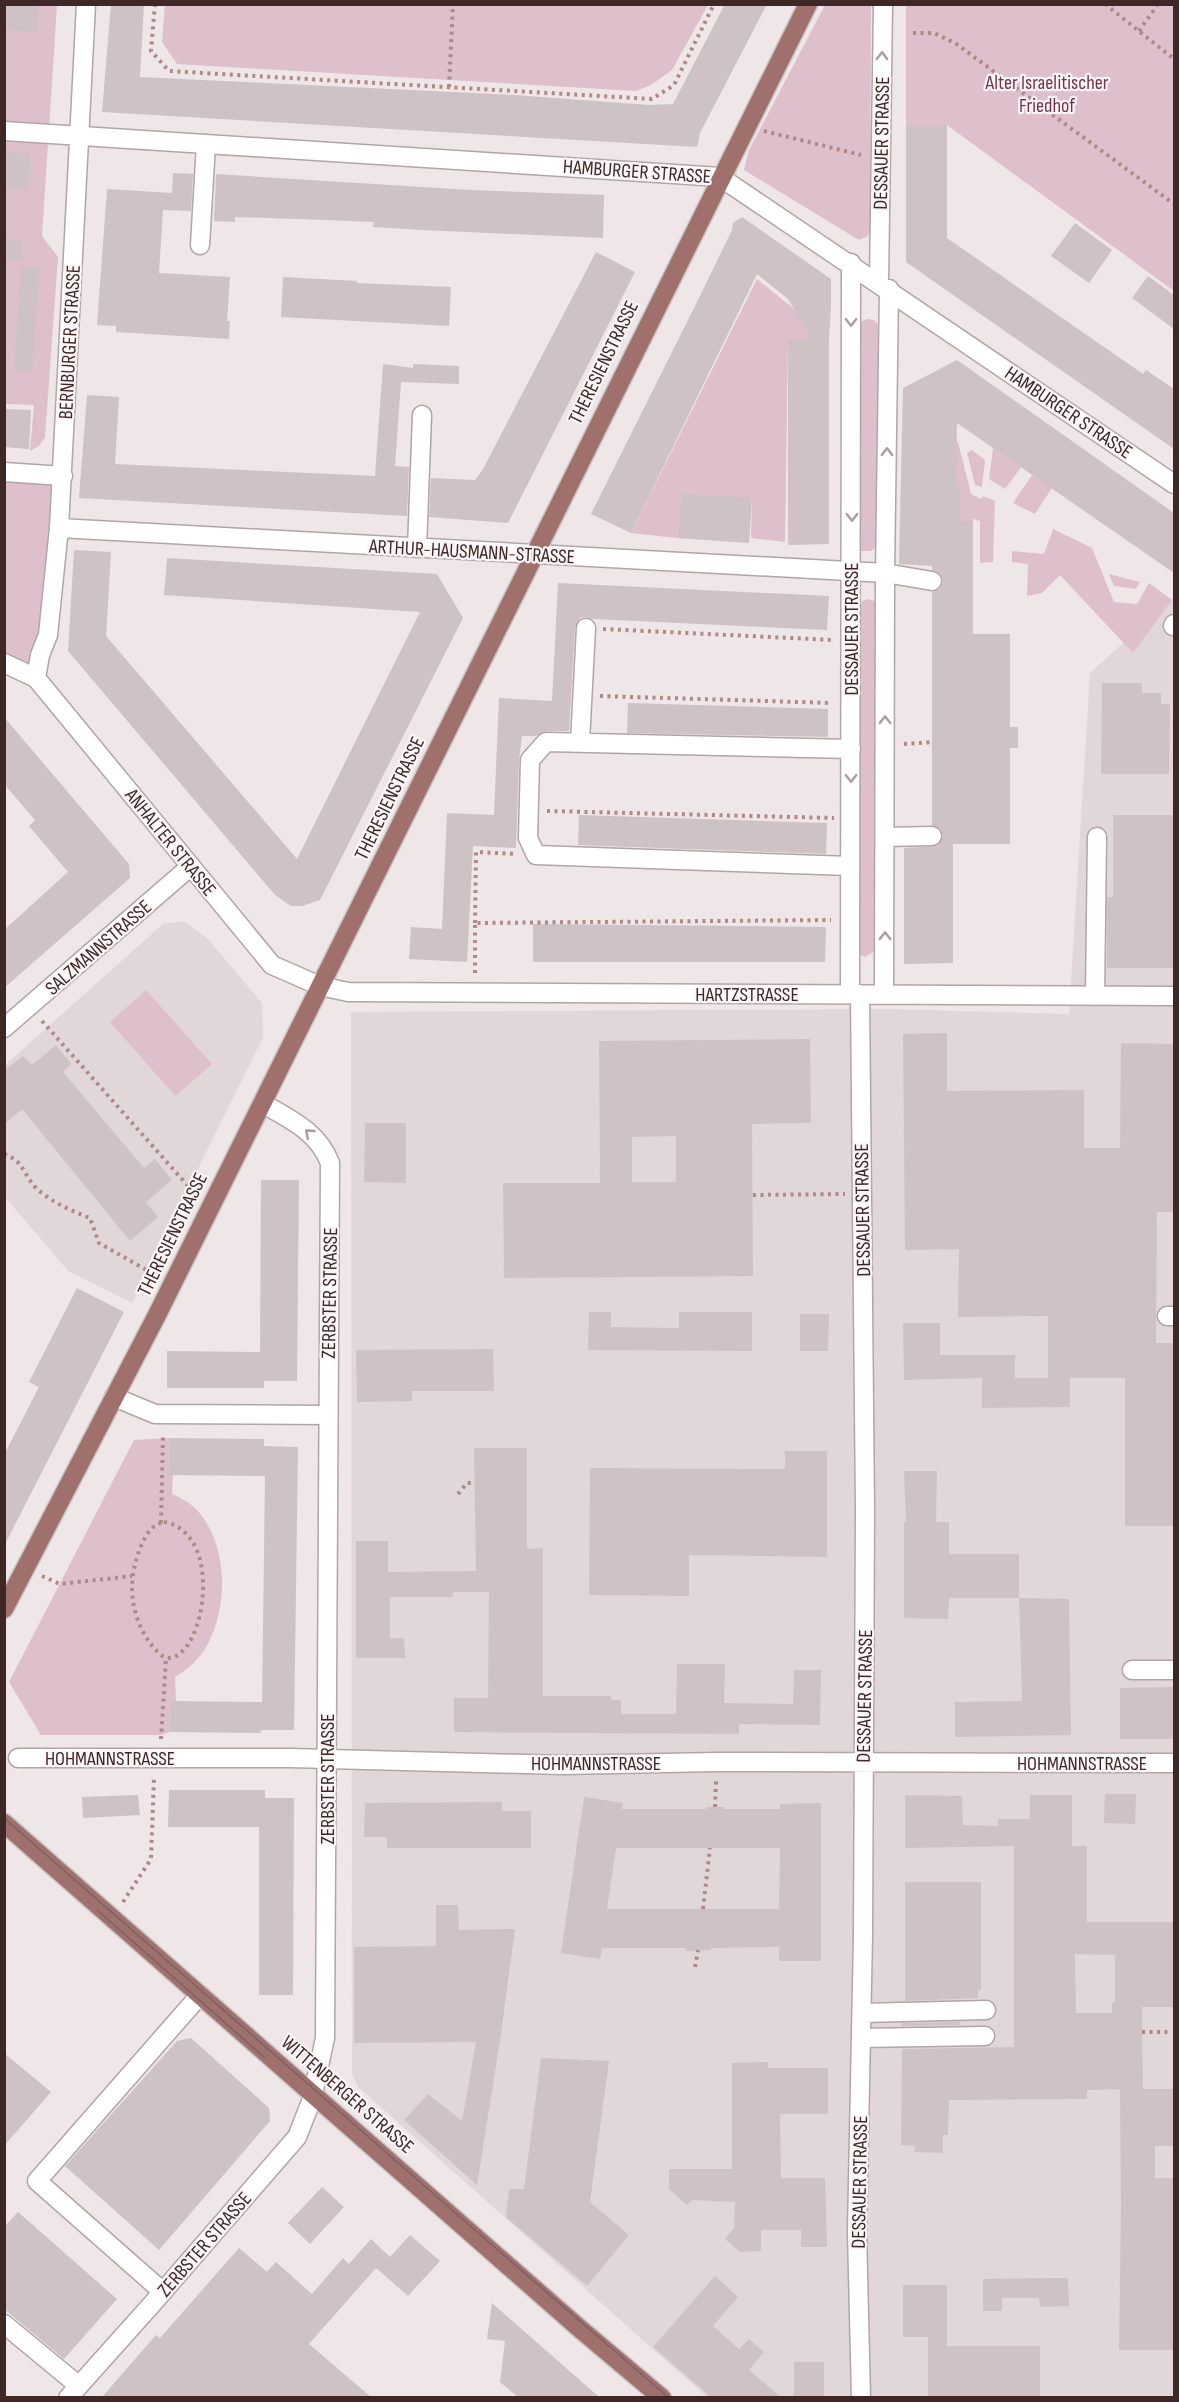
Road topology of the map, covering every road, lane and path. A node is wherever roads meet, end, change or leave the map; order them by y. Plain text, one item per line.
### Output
1 (86, 4) edge
2 (155, 4) edge
3 (453, 4) edge
4 (714, 4) edge
5 (808, 4) edge
6 (883, 4) edge
7 (1105, 4) edge
8 (1158, 4) edge
9 (1139, 31) junction
10 (913, 33) dead end
11 (1174, 59) edge
12 (448, 87) junction
13 (746, 127) junction
14 (4, 130) edge
15 (78, 135) junction
16 (206, 144) junction
17 (881, 160) junction
18 (720, 177) junction
19 (1174, 204) edge
20 (200, 245) dead end
21 (850, 263) junction
22 (884, 286) junction
23 (422, 415) dead end
24 (4, 472) edge
25 (63, 476) junction
26 (1174, 484) edge
27 (59, 528) junction
28 (417, 548) junction
29 (533, 554) junction
30 (852, 573) junction
31 (885, 573) junction
32 (932, 581) dead end
33 (585, 628) joint
34 (851, 641) junction
35 (4, 663) edge
36 (36, 678) junction
37 (582, 695) junction
38 (851, 704) junction
39 (580, 742) junction
40 (932, 742) dead end
41 (885, 745) junction
42 (851, 748) junction
43 (529, 810) junction
44 (850, 818) junction
45 (932, 836) dead end
46 (885, 837) junction
47 (1097, 837) dead end
48 (536, 855) junction
49 (191, 866) junction
50 (850, 866) junction
51 (850, 920) junction
52 (475, 923) junction
53 (320, 986) junction
54 (475, 992) junction
55 (855, 994) junction
56 (884, 994) junction
57 (1095, 996) junction
58 (1174, 996) edge
59 (29, 1007) junction
60 (4, 1028) edge
61 (262, 1103) junction
62 (4, 1154) edge
63 (862, 1194) junction
64 (753, 1195) dead end
65 (209, 1209) junction
66 (172, 1285) junction
67 (114, 1397) junction
68 (163, 1414) junction
69 (327, 1415) junction
70 (473, 1483) dead end
71 (458, 1494) dead end
72 (161, 1523) junction
73 (26, 1568) junction
74 (132, 1576) junction
75 (4, 1610) edge
76 (166, 1658) junction
77 (1132, 1670) dead end
78 (1174, 1670) edge
79 (18, 1758) dead end
80 (157, 1758) junction
81 (328, 1760) junction
82 (716, 1762) junction
83 (864, 1763) junction
84 (1174, 1763) edge
85 (715, 1807) dead end
86 (4, 1823) edge
87 (710, 1848) dead end
88 (703, 1909) dead end
89 (112, 1918) junction
90 (698, 1950) dead end
91 (695, 1967) dead end
92 (200, 1995) junction
93 (986, 2010) dead end
94 (862, 2013) junction
95 (1142, 2032) dead end
96 (1169, 2032) dead end
97 (985, 2036) dead end
98 (861, 2038) junction
99 (313, 2093) junction
100 (163, 2292) junction
101 (4, 2324) edge
102 (73, 2392) edge
103 (662, 2397) edge
104 (861, 2397) edge

1 - 15 street, BERNBURGER STRASSE
2 - 12 path
3 - 12 path
4 - 12 path
5 - 13 main road, THERESIENSTRASSE
17 -> 6 street, DESSAUER STRASSE
7 - 9 path
8 - 9 path
9 - 11 path
10 - 19 path
13 - 17 path
13 - 18 main road, THERESIENSTRASSE
14 - 15 street, HAMBURGER STRASSE
15 - 16 street, HAMBURGER STRASSE
15 - 25 street, BERNBURGER STRASSE
16 - 18 street, HAMBURGER STRASSE
16 - 20 street
17 - 22 street, DESSAUER STRASSE
18 - 21 street, HAMBURGER STRASSE
18 - 29 main road, THERESIENSTRASSE
21 - 22 street, HAMBURGER STRASSE
21 -> 30 street, DESSAUER STRASSE
22 - 26 street, HAMBURGER STRASSE
31 -> 22 street, DESSAUER STRASSE
23 - 28 street
24 - 25 street
25 - 27 street, BERNBURGER STRASSE
27 - 28 street, ARTHUR-HAUSMANN-STRASSE
27 - 36 street, BERNBURGER STRASSE
28 - 29 street, ARTHUR-HAUSMANN-STRASSE
29 - 30 street, ARTHUR-HAUSMANN-STRASSE
29 - 53 main road, THERESIENSTRASSE
30 - 31 street, ARTHUR-HAUSMANN-STRASSE
30 - 34 street, DESSAUER STRASSE
31 - 32 street, ARTHUR-HAUSMANN-STRASSE
41 -> 31 street, DESSAUER STRASSE
33 - 34 path
33 - 37 street
34 - 38 street, DESSAUER STRASSE
35 - 36 street
36 - 49 street, ANHALTER STRASSE
37 - 38 path
37 - 39 street
38 - 42 street, DESSAUER STRASSE
39 - 42 street
39 - 43 street
40 - 41 path
41 - 46 street, DESSAUER STRASSE
42 -> 44 street, DESSAUER STRASSE
43 - 44 path
43 - 48 street
44 - 50 street, DESSAUER STRASSE
45 - 46 street
56 -> 46 street, DESSAUER STRASSE
47 - 57 street
48 - 50 street
48 - 52 path
49 - 53 street, ANHALTER STRASSE
49 - 59 street, SALZMANNSTRASSE
50 - 51 street, DESSAUER STRASSE
51 - 52 path
51 - 55 street, DESSAUER STRASSE
52 - 54 path
53 - 54 street, HARTZSTRASSE
53 - 61 main road, THERESIENSTRASSE
54 - 55 street, HARTZSTRASSE
55 - 56 street, HARTZSTRASSE
55 - 63 street, DESSAUER STRASSE
56 - 57 street, HARTZSTRASSE
57 - 58 street, HARTZSTRASSE
59 - 60 street, SALZMANNSTRASSE
59 - 65 path
61 - 65 main road, THERESIENSTRASSE
69 -> 61 street, ZERBSTER STRASSE
62 - 66 path
63 - 64 path
63 - 83 street, DESSAUER STRASSE
65 - 66 main road, THERESIENSTRASSE
66 - 67 main road, THERESIENSTRASSE
67 - 68 street
67 - 73 main road, THERESIENSTRASSE
68 - 69 street
68 - 72 path
69 - 81 street, ZERBSTER STRASSE
70 - 71 path
72 - 74 path
72 - 76 path
73 - 74 path
73 - 75 main road, THERESIENSTRASSE
74 - 76 path
76 - 80 path
77 - 78 street
79 - 80 street, HOHMANNSTRASSE
80 - 81 street, HOHMANNSTRASSE
80 - 89 path
81 - 82 street, HOHMANNSTRASSE
81 - 99 street, ZERBSTER STRASSE
82 - 83 street, HOHMANNSTRASSE
82 - 85 path
83 - 84 street, HOHMANNSTRASSE
83 - 94 street, DESSAUER STRASSE
86 - 89 main road, WITTENBERGER STRASSE
87 - 88 path
89 - 92 main road, WITTENBERGER STRASSE
90 - 91 path
92 - 99 main road, WITTENBERGER STRASSE
92 - 100 street
93 - 94 street
94 - 98 street, DESSAUER STRASSE
95 - 96 path
97 - 98 street
98 - 104 street, DESSAUER STRASSE
99 - 100 street, ZERBSTER STRASSE
99 - 103 main road, WITTENBERGER STRASSE
100 - 102 street, ZERBSTER STRASSE
101 - 102 street

